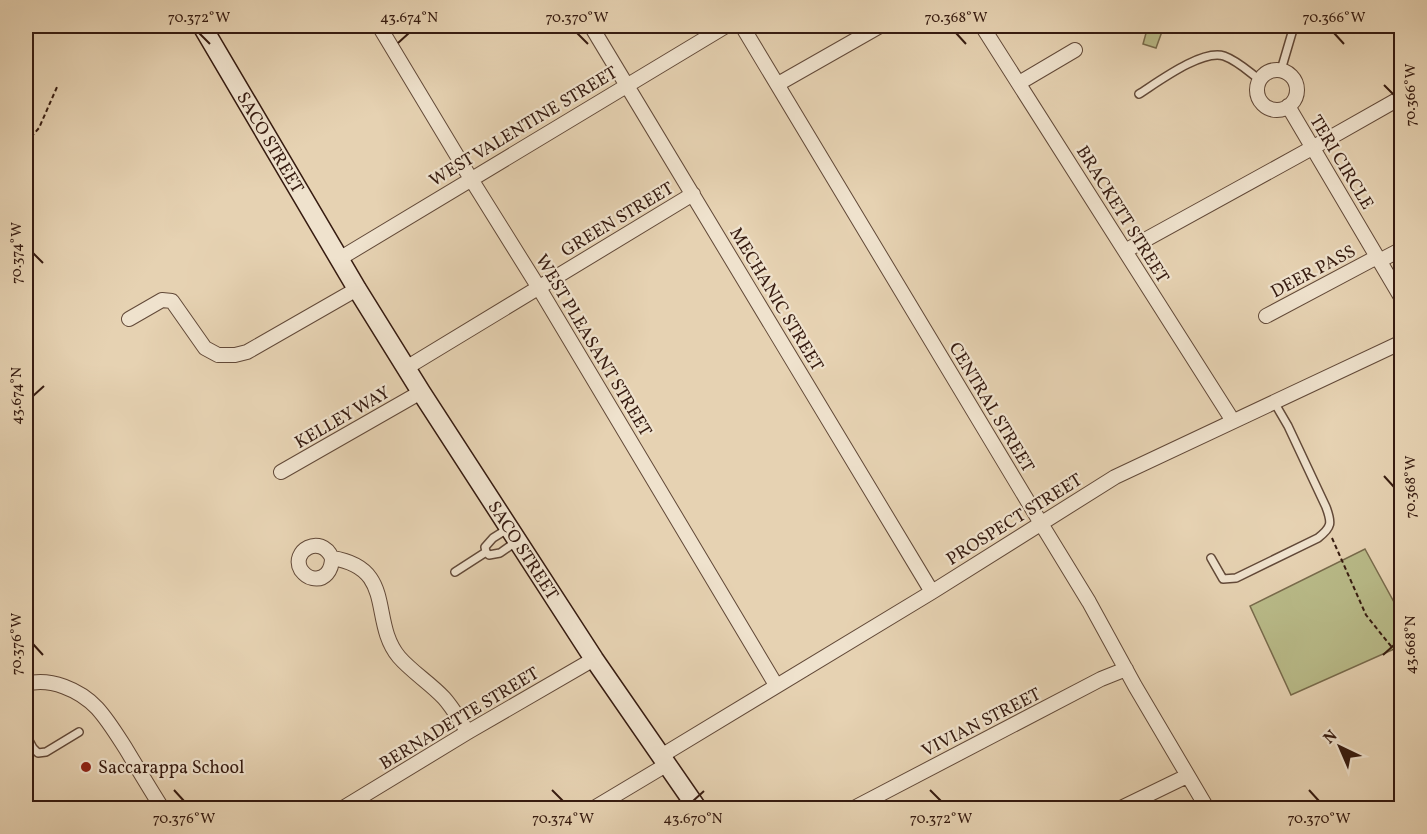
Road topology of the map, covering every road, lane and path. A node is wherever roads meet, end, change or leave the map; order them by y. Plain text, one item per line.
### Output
1 (202, 26) edge
2 (379, 26) edge
3 (591, 26) edge
4 (726, 26) edge
5 (742, 26) edge
6 (880, 26) edge
7 (982, 26) edge
8 (1294, 26) edge
9 (1075, 50) dead end
10 (1281, 70) junction
11 (1260, 80) junction
12 (1019, 83) junction
13 (627, 84) junction
14 (778, 84) junction
15 (57, 87) dead end
16 (1139, 94) dead end
17 (1401, 97) edge
18 (1287, 106) junction
19 (26, 143) edge
20 (1312, 148) junction
21 (471, 179) junction
22 (693, 194) junction
23 (1401, 249) edge
24 (1125, 251) junction
25 (339, 259) junction
26 (1378, 259) junction
27 (539, 288) junction
28 (357, 289) junction
29 (1401, 299) edge
30 (1266, 316) dead end
31 (129, 319) dead end
32 (1399, 348) edge
33 (406, 368) junction
34 (421, 392) junction
35 (1274, 402) junction
36 (1233, 421) junction
37 (280, 472) dead end
38 (1041, 524) junction
39 (1328, 530) junction
40 (513, 535) junction
41 (486, 552) junction
42 (332, 558) dead end
43 (1211, 558) dead end
44 (455, 572) dead end
45 (932, 592) junction
46 (594, 659) junction
47 (1401, 660) edge
48 (1126, 669) junction
49 (26, 684) edge
50 (776, 685) junction
51 (79, 732) dead end
52 (468, 732) junction
53 (26, 735) edge
54 (663, 760) junction
55 (1187, 776) junction
56 (162, 808) edge
57 (344, 808) edge
58 (594, 808) edge
59 (697, 808) edge
60 (854, 808) edge
61 (1121, 808) edge
62 (1207, 808) edge

1 - 25 main road, SACO STREET
2 - 21 street, WEST PLEASANT STREET
3 - 13 street, MECHANIC STREET
4 - 13 street, WEST VALENTINE STREET
5 - 14 street, CENTRAL STREET
6 - 14 street
7 - 12 street, BRACKETT STREET
8 - 10 lane
9 - 12 street
10 - 11 street
10 - 18 street, TERI CIRCLE
11 - 16 lane
11 - 18 street, TERI CIRCLE
12 - 24 street, BRACKETT STREET
13 - 21 street, WEST VALENTINE STREET
13 - 22 street, MECHANIC STREET
14 - 38 street, CENTRAL STREET
15 - 19 path
17 - 20 street
18 - 20 street, TERI CIRCLE
20 - 24 street
20 - 26 street, TERI CIRCLE
21 - 25 street, WEST VALENTINE STREET
21 - 27 street, WEST PLEASANT STREET
22 - 27 street, GREEN STREET
22 - 45 street, MECHANIC STREET
23 - 26 street, DEER PASS
24 - 36 street, BRACKETT STREET
25 - 28 main road, SACO STREET
26 - 29 street, TERI CIRCLE
26 - 30 street, DEER PASS
27 - 33 street, GREEN STREET
27 - 50 street, WEST PLEASANT STREET
28 - 31 street
28 - 33 main road, SACO STREET
32 - 35 street, PROSPECT STREET
33 - 34 main road, SACO STREET
34 - 37 street, KELLEY WAY
34 - 40 main road, SACO STREET
35 - 36 street, PROSPECT STREET
35 - 39 lane
36 - 38 street, PROSPECT STREET
38 - 45 street, PROSPECT STREET
38 - 48 street, CENTRAL STREET
39 - 43 lane
39 - 47 path
40 - 41 lane
40 - 41 lane
40 - 46 main road, SACO STREET
41 - 44 lane
42 - 52 street
45 - 50 street, PROSPECT STREET
46 - 52 street, BERNADETTE STREET
46 - 54 main road, SACO STREET
48 - 55 street, CENTRAL STREET
48 - 60 street, VIVIAN STREET
49 - 56 street
50 - 54 street, PROSPECT STREET
51 - 53 lane
52 - 57 street, BERNADETTE STREET
54 - 58 street, PROSPECT STREET
54 - 59 main road, SACO STREET
55 - 61 street
55 - 62 street, CENTRAL STREET

